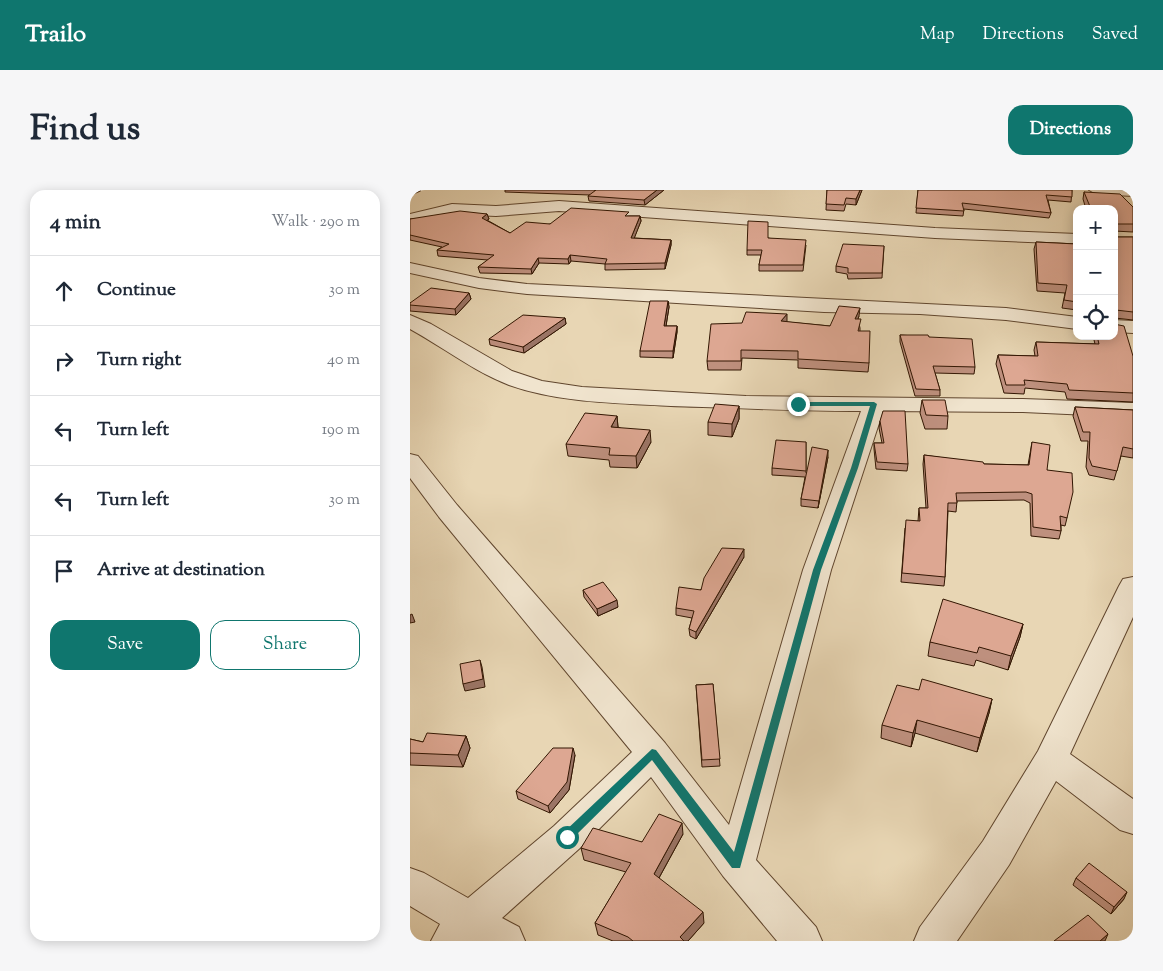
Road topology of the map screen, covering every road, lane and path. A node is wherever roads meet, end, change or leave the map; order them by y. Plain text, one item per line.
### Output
1 (1096, 190) edge
2 (1133, 192) edge
3 (410, 219) edge
4 (1073, 239) edge
5 (410, 268) edge
6 (1073, 322) edge
7 (412, 324) edge
8 (1118, 326) edge
9 (1133, 327) edge
10 (874, 404) junction
11 (1133, 410) edge
12 (410, 461) edge
13 (1133, 586) edge
14 (652, 753) junction
15 (1052, 759) junction
16 (1133, 818) edge
17 (736, 864) junction
18 (410, 885) edge
19 (461, 930) edge
20 (505, 941) edge
21 (802, 941) edge
22 (934, 941) edge

1 - 2 street
3 - 4 street
5 - 6 street
7 - 10 street
8 - 9 street
10 - 11 street
10 - 17 street
12 - 14 street
13 - 15 street
14 - 17 street
14 - 19 street
15 - 16 street
15 - 22 street
17 - 21 street
18 - 19 street
19 - 20 street

